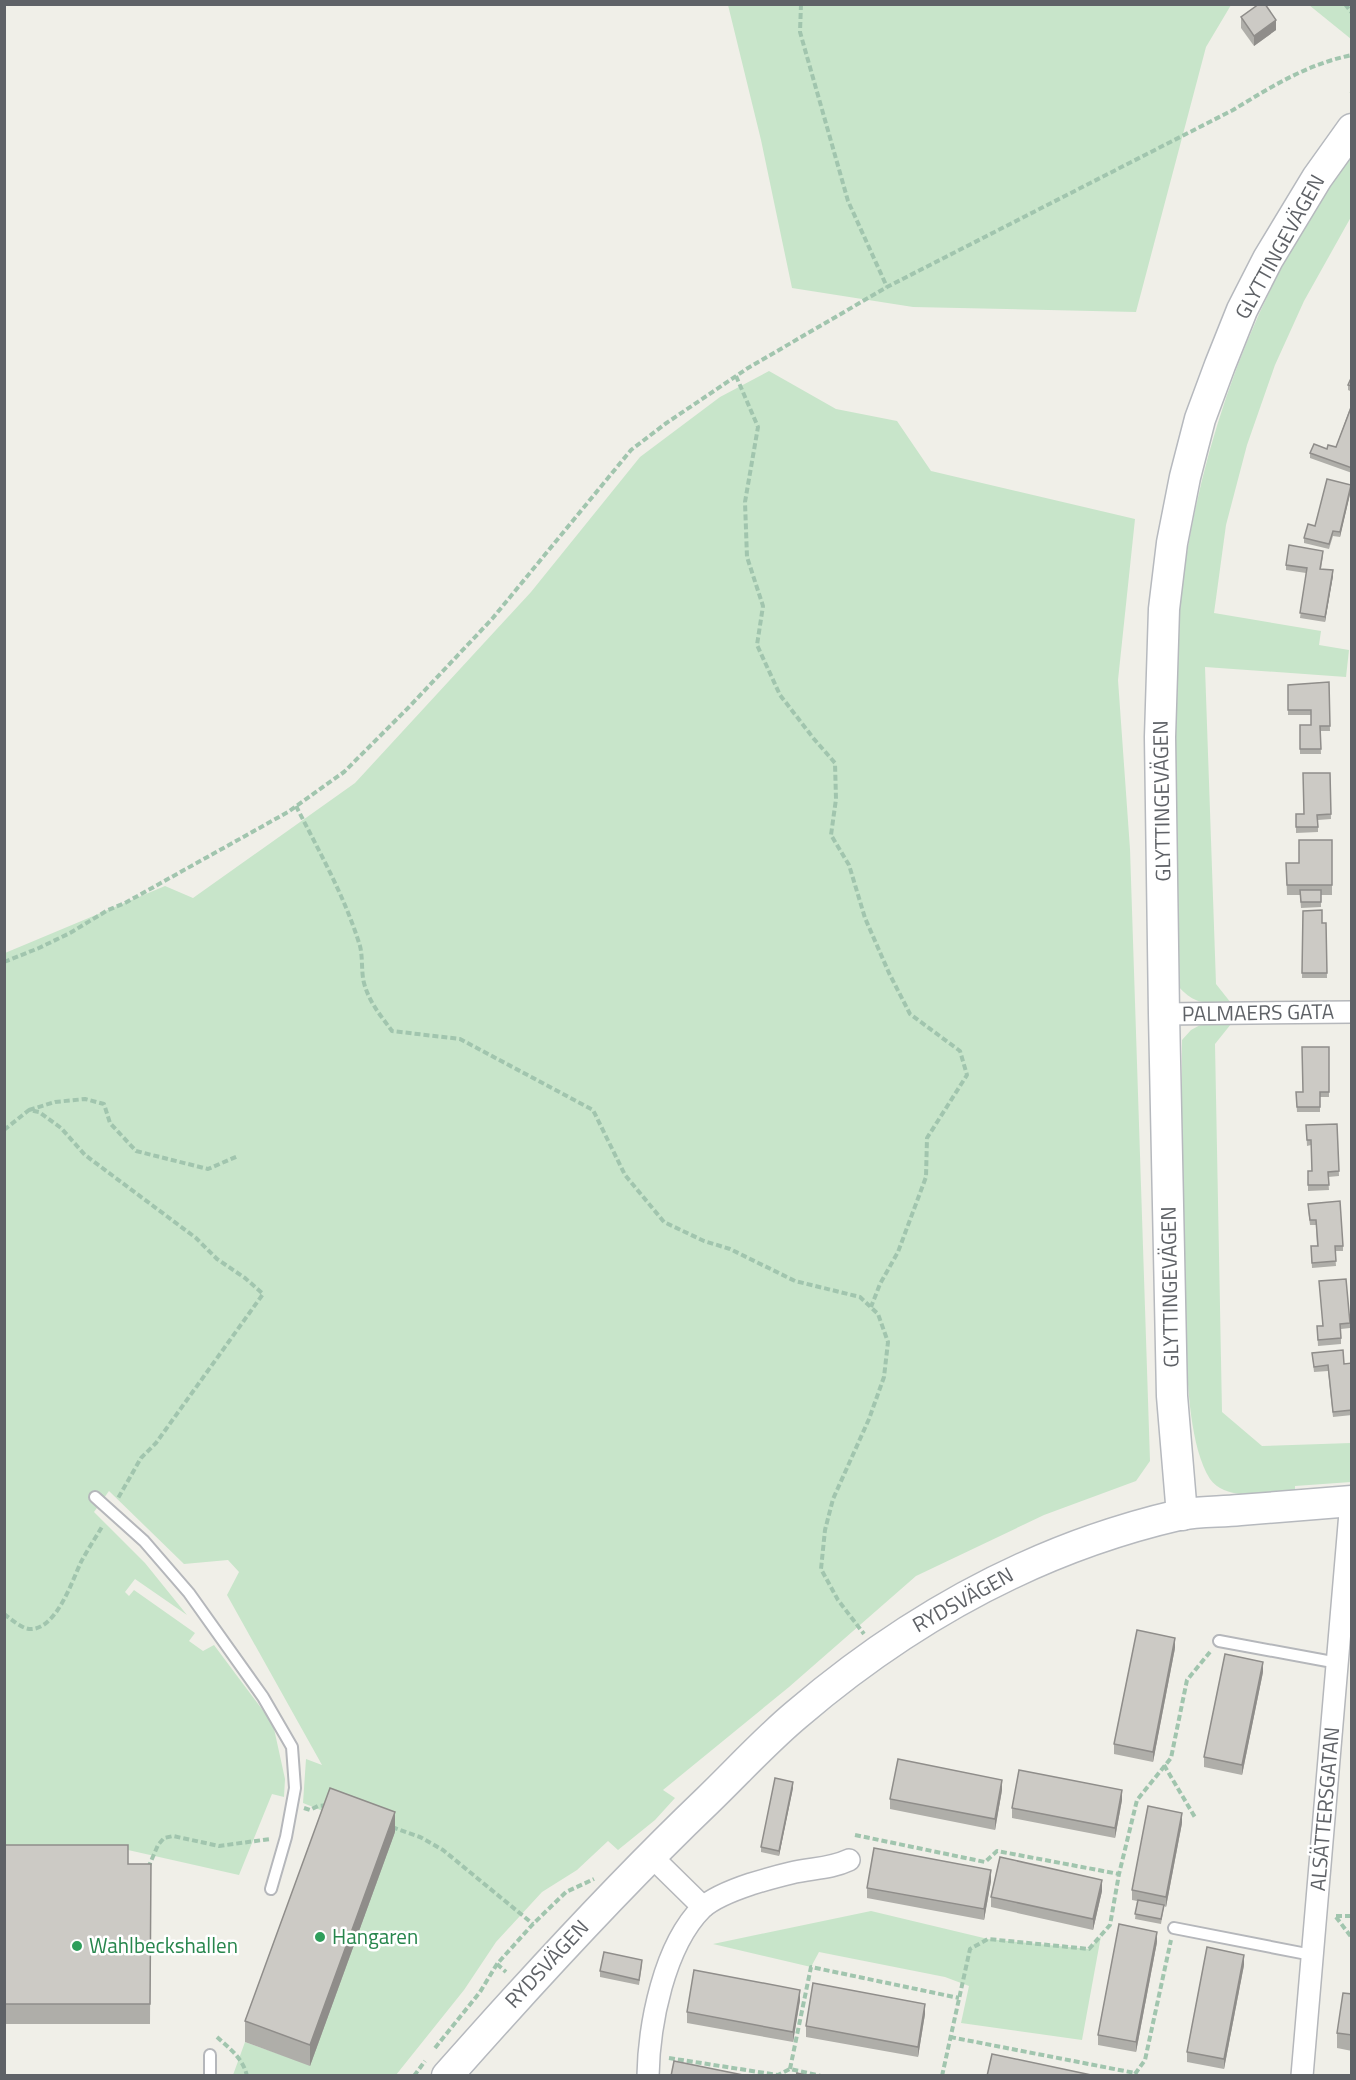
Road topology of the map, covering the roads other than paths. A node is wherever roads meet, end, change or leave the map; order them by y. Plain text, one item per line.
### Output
1 (1352, 129) edge
2 (1352, 1012) edge
3 (1164, 1014) junction
4 (95, 1497) dead end
5 (1351, 1501) edge
6 (1182, 1515) junction
7 (1347, 1595) edge
8 (1219, 1641) road end
9 (1338, 1663) junction
10 (650, 1855) junction
11 (849, 1860) dead end
12 (271, 1889) dead end
13 (704, 1907) junction
14 (1174, 1928) road end
15 (1312, 1955) junction
16 (210, 2055) dead end
17 (436, 2061) edge
18 (210, 2076) edge
19 (648, 2076) edge
20 (1302, 2076) edge

1 - 3 street, GLYTTINGEVÄGEN
2 - 3 street, PALMAERS GATA
3 - 6 street, GLYTTINGEVÄGEN
4 - 12 lane
5 - 6 street, RYDSVÄGEN
5 - 7 street, ALSÄTTERSGATAN
6 - 10 street, RYDSVÄGEN
7 - 9 street, ALSÄTTERSGATAN
8 - 9 lane
9 - 15 street, ALSÄTTERSGATAN
10 - 13 street
10 - 17 street, RYDSVÄGEN
11 - 13 street
13 - 19 street
14 - 15 lane
15 - 20 street, ALSÄTTERSGATAN
16 - 18 lane

